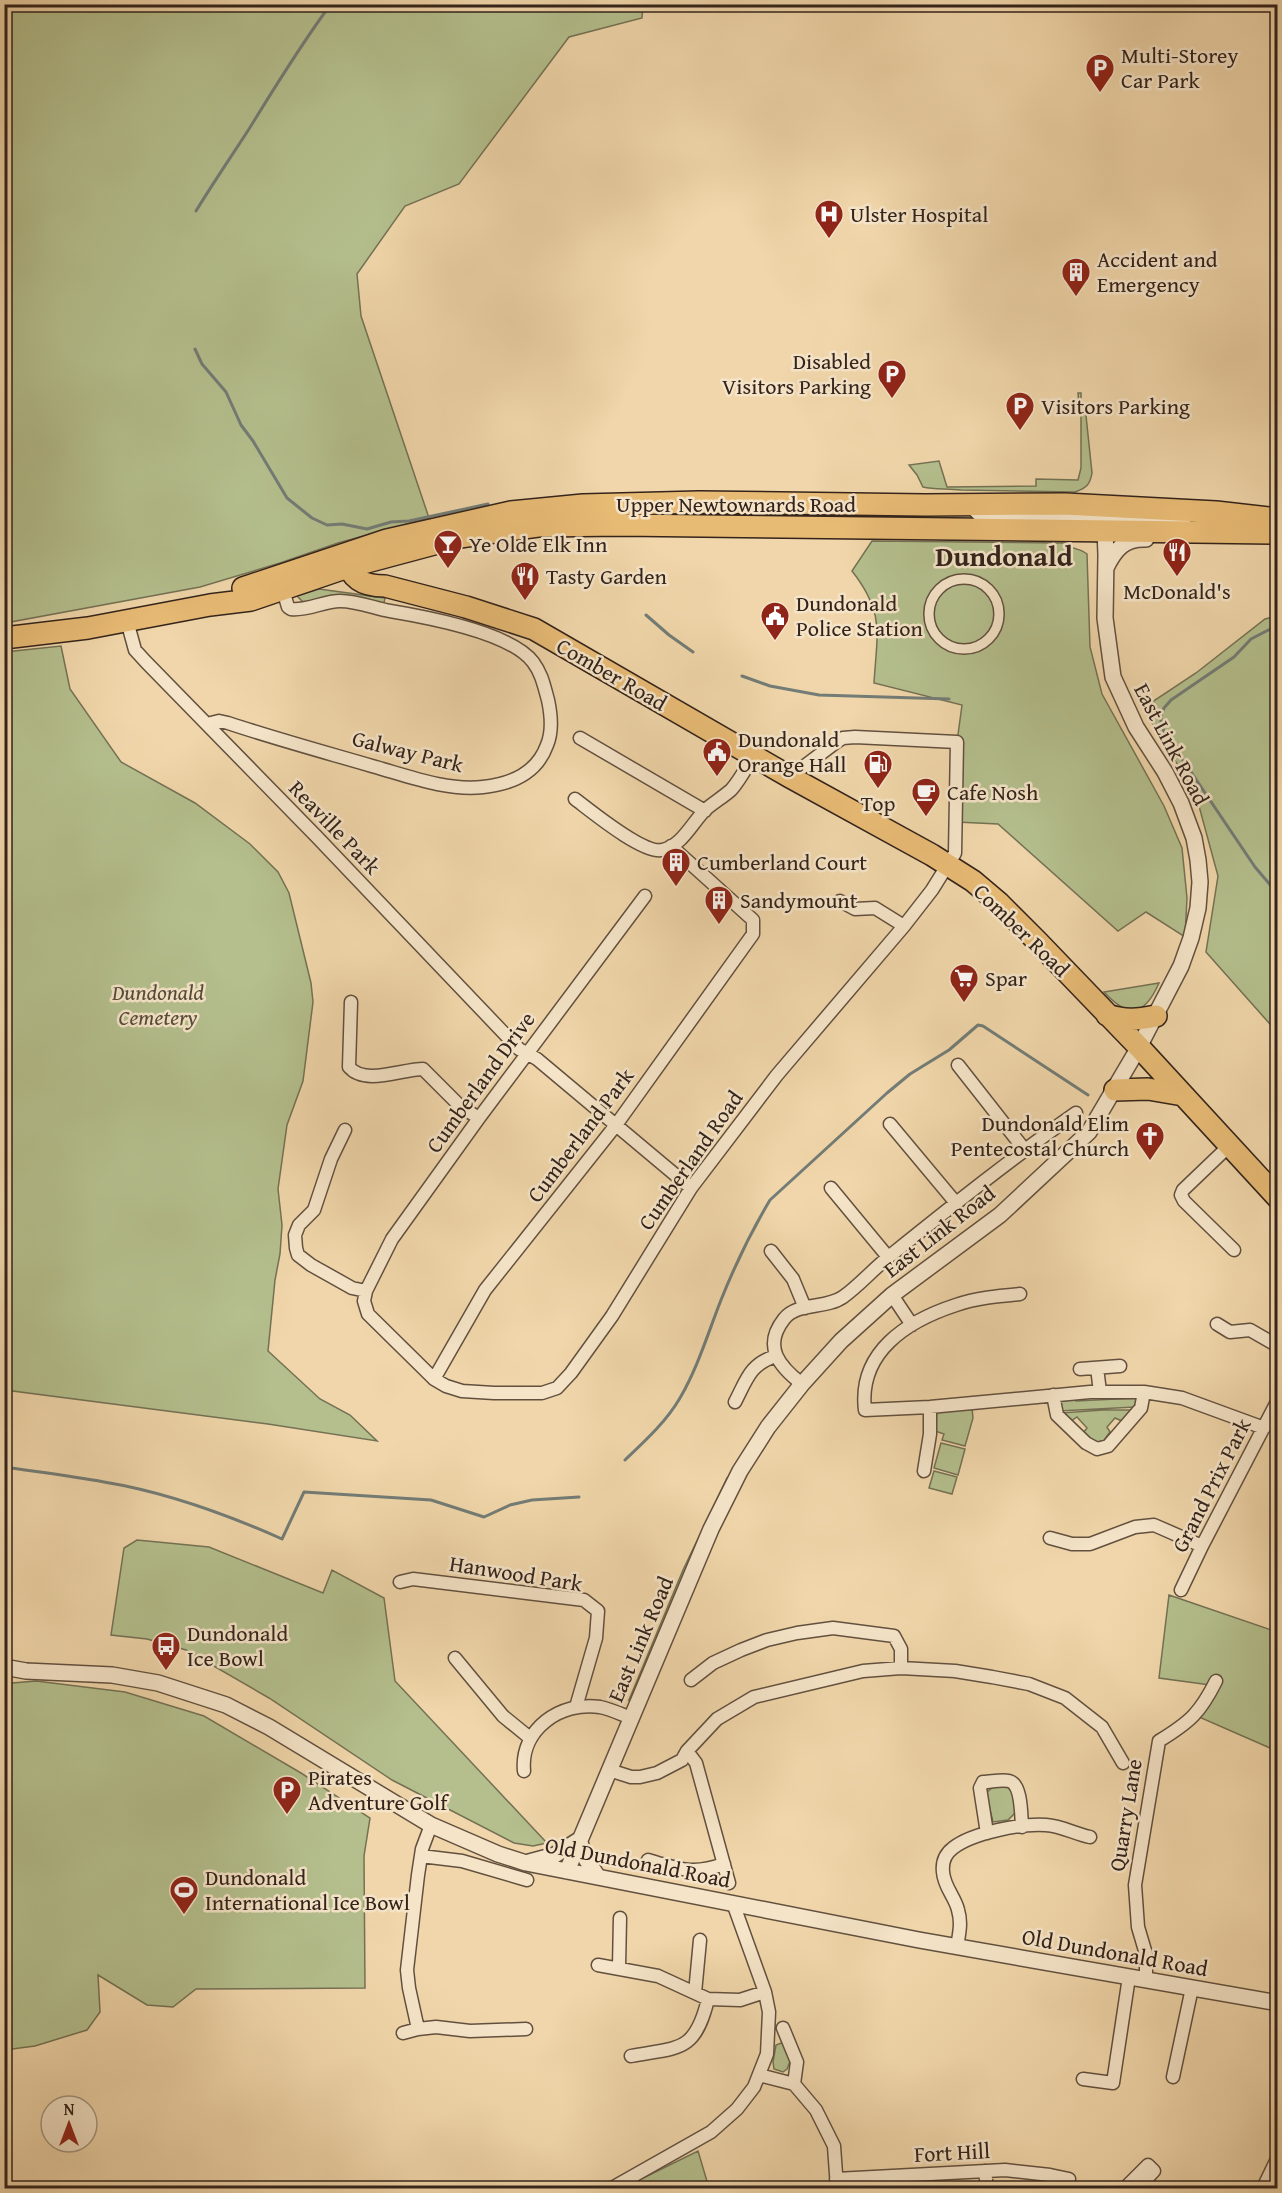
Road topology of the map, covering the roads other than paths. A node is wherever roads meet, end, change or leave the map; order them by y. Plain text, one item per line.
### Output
1 (1104, 518) junction
2 (1278, 519) edge
3 (1208, 531) junction
4 (1278, 533) edge
5 (388, 555) junction
6 (346, 560) junction
7 (1106, 570) junction
8 (320, 577) junction
9 (386, 587) junction
10 (283, 590) junction
11 (210, 605) junction
12 (999, 615) junction
13 (1010, 616) dead end
14 (127, 621) junction
15 (4, 638) edge
16 (207, 724) junction
17 (580, 738) dead end
18 (754, 755) junction
19 (790, 777) junction
20 (575, 799) dead end
21 (705, 811) junction
22 (671, 846) junction
23 (948, 866) junction
24 (645, 896) dead end
25 (840, 901) dead end
26 (904, 926) junction
27 (351, 1002) dead end
28 (1107, 1015) junction
29 (1156, 1016) junction
30 (1139, 1047) junction
31 (527, 1054) junction
32 (958, 1065) dead end
33 (1115, 1090) junction
34 (1183, 1095) junction
35 (1076, 1113) dead end
36 (479, 1118) junction
37 (890, 1124) dead end
38 (616, 1125) junction
39 (345, 1130) dead end
40 (1229, 1146) junction
41 (1024, 1149) junction
42 (691, 1188) junction
43 (831, 1188) dead end
44 (1278, 1198) edge
45 (956, 1203) junction
46 (1234, 1250) dead end
47 (771, 1251) dead end
48 (888, 1257) junction
49 (1020, 1294) dead end
50 (892, 1295) junction
51 (365, 1296) junction
52 (805, 1308) junction
53 (1217, 1324) dead end
54 (912, 1325) junction
55 (1278, 1346) edge
56 (776, 1356) junction
57 (1120, 1366) dead end
58 (1097, 1368) junction
59 (1080, 1369) dead end
60 (434, 1379) junction
61 (802, 1384) junction
62 (1100, 1392) junction
63 (1144, 1392) junction
64 (1053, 1395) junction
65 (1278, 1400) edge
66 (735, 1401) dead end
67 (930, 1407) junction
68 (1264, 1428) junction
69 (924, 1471) dead end
70 (1050, 1538) dead end
71 (1202, 1546) junction
72 (400, 1582) dead end
73 (1181, 1590) dead end
74 (455, 1658) dead end
75 (4, 1666) edge
76 (901, 1668) junction
77 (26, 1671) junction
78 (4, 1676) edge
79 (691, 1680) dead end
80 (1216, 1681) dead end
81 (576, 1707) junction
82 (632, 1718) junction
83 (530, 1738) junction
84 (687, 1751) junction
85 (1123, 1763) dead end
86 (609, 1770) junction
87 (524, 1771) dead end
88 (431, 1825) junction
89 (1022, 1827) junction
90 (987, 1833) junction
91 (1090, 1837) dead end
92 (579, 1840) junction
93 (421, 1856) junction
94 (648, 1860) dead end
95 (526, 1863) junction
96 (724, 1864) junction
97 (567, 1871) junction
98 (598, 1877) junction
99 (527, 1880) dead end
100 (729, 1883) dead end
101 (733, 1903) junction
102 (620, 1918) dead end
103 (700, 1940) dead end
104 (957, 1947) junction
105 (598, 1965) dead end
106 (619, 1967) junction
107 (1130, 1977) junction
108 (1146, 1979) junction
109 (1192, 1988) junction
110 (765, 1992) junction
111 (694, 1993) junction
112 (708, 1999) junction
113 (1278, 2003) edge
114 (783, 2028) dead end
115 (418, 2029) junction
116 (526, 2029) dead end
117 (404, 2033) dead end
118 (631, 2056) dead end
119 (759, 2075) junction
120 (1173, 2077) dead end
121 (1083, 2079) dead end
122 (794, 2084) junction
123 (1278, 2157) edge
124 (985, 2171) junction
125 (1069, 2179) dead end
126 (837, 2184) edge
127 (612, 2188) edge
128 (987, 2188) edge
129 (1125, 2188) edge
130 (1142, 2188) edge
131 (1263, 2188) edge

1 - 2 highway, Upper Newtownards Road
1 - 3 highway, Upper Newtownards Road
1 - 5 highway, Upper Newtownards Road
1 - 6 highway, Upper Newtownards Road
1 - 7 street, East Link Road
3 - 4 highway, Upper Newtownards Road
3 - 7 street
5 - 6 highway, Upper Newtownards Road
5 - 9 highway
6 - 8 highway, Upper Newtownards Road
6 - 9 highway, Comber Road
6 - 11 highway, Upper Newtownards Road
7 - 29 street, East Link Road
8 - 9 highway, Comber Road
8 - 10 highway, Upper Newtownards Road
9 - 18 highway, Comber Road
10 - 11 highway, Upper Newtownards Road
10 - 16 street, Galway Park
11 - 14 highway, Upper Newtownards Road
12 - 12 street
12 - 13 street
14 - 15 highway, Upper Newtownards Road
14 - 16 street, Reaville Park
16 - 31 street, Reaville Park
17 - 21 street
18 - 19 highway, Comber Road
18 - 21 street
19 - 23 highway, Comber Road
19 - 23 street
20 - 22 street
21 - 22 street
22 - 38 street, Cumberland Park
23 - 26 street, Cumberland Road
23 - 28 highway, Comber Road
24 - 31 street, Cumberland Drive
25 - 26 street
26 - 42 street, Cumberland Road
27 - 36 street
28 - 29 highway
28 - 30 highway, Comber Road
29 - 30 street, East Link Road
30 - 33 street, East Link Road
30 - 34 highway, Comber Road
31 - 36 street, Cumberland Drive
31 - 38 street, Reaville Park
32 - 41 street
33 - 34 highway
33 - 50 street, East Link Road
34 - 40 highway, Comber Road
35 - 41 street
36 - 51 street, Cumberland Drive
37 - 45 street
38 - 42 street, Reaville Park
38 - 60 street, Cumberland Park
39 - 51 street
40 - 44 highway, Comber Road
40 - 46 street
41 - 45 street
42 - 60 street, Cumberland Road
43 - 48 street
45 - 48 street
47 - 52 street
48 - 52 street
49 - 54 street
50 - 54 street
50 - 61 street, East Link Road
51 - 60 street
52 - 56 street
53 - 55 street
54 - 67 street
56 - 61 street
56 - 66 street
57 - 58 street
58 - 59 street
58 - 62 street
61 - 82 street, East Link Road
62 - 63 street
62 - 64 street
63 - 64 street
63 - 68 street
64 - 67 street
65 - 68 street, Grand Prix Park
67 - 69 street
68 - 71 street, Grand Prix Park
70 - 71 street
71 - 73 street, Grand Prix Park
72 - 81 street, Hanwood Park
74 - 83 street
75 - 77 street, Old Dundonald Road
76 - 79 street
76 - 84 street
76 - 85 street
77 - 78 street, Old Dundonald Road
77 - 88 street, Old Dundonald Road
80 - 108 street, Quarry Lane
81 - 82 street
81 - 83 street
82 - 86 street, East Link Road
83 - 87 street
84 - 86 street
84 - 96 street
86 - 92 street, East Link Road
88 - 93 street
88 - 95 street, Old Dundonald Road
89 - 90 street
89 - 90 street
89 - 91 street
90 - 104 street
92 - 95 street
92 - 97 street, East Link Road
92 - 98 street
93 - 99 street
93 - 115 street
94 - 96 street
95 - 97 street, Old Dundonald Road
96 - 100 street
97 - 98 street, Old Dundonald Road
98 - 101 street, Old Dundonald Road
101 - 104 street, Old Dundonald Road
101 - 110 street
102 - 106 street
103 - 111 street
104 - 107 street, Old Dundonald Road
105 - 106 street
106 - 111 street
107 - 108 street, Old Dundonald Road
107 - 121 street
108 - 109 street, Old Dundonald Road
109 - 113 street, Old Dundonald Road
109 - 120 street
110 - 112 street
110 - 119 street
111 - 112 street
112 - 118 street
114 - 122 street
115 - 116 street
115 - 117 street
119 - 122 street
119 - 127 street
122 - 126 street
123 - 131 street
124 - 125 street, Fort Hill
124 - 126 street, Fort Hill
124 - 128 street
129 - 130 street

